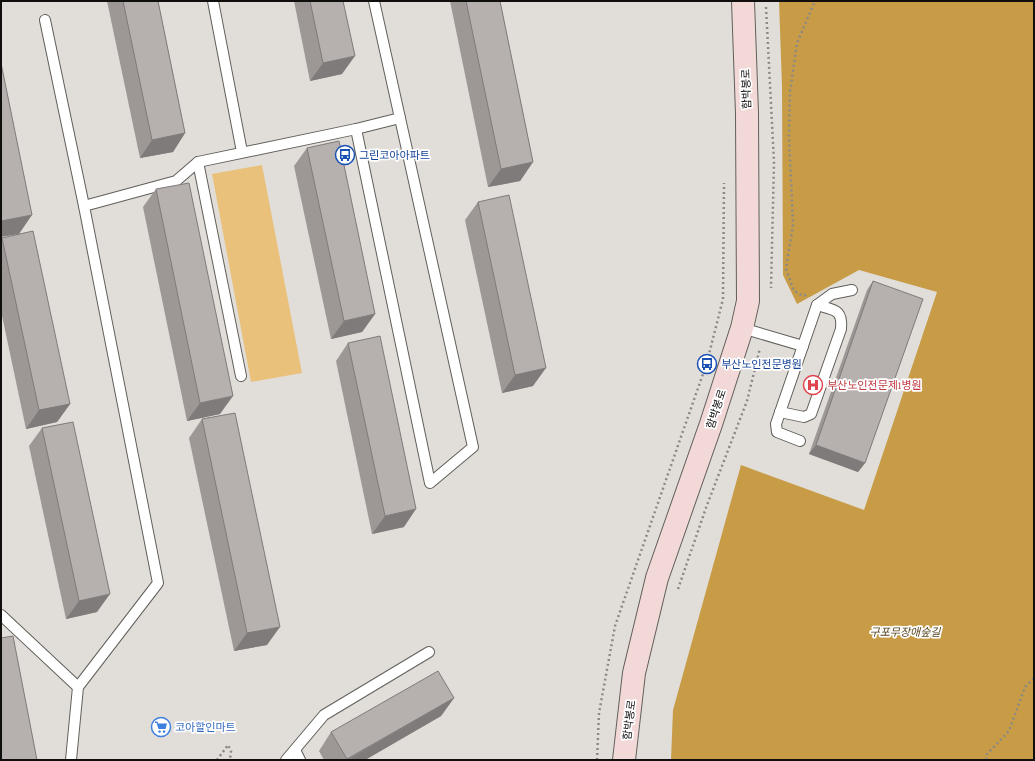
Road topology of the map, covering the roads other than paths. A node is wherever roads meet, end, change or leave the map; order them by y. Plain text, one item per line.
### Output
1 (213, 1) edge
2 (374, 1) edge
3 (743, 1) edge
4 (45, 20) dead end
5 (400, 118) junction
6 (356, 129) junction
7 (242, 152) junction
8 (198, 162) junction
9 (84, 206) junction
10 (852, 290) dead end
11 (817, 305) junction
12 (742, 328) junction
13 (803, 346) junction
14 (241, 376) dead end
15 (780, 412) junction
16 (800, 441) dead end
17 (1, 615) edge
18 (429, 652) dead end
19 (78, 687) junction
20 (295, 750) junction
21 (71, 760) edge
22 (286, 760) edge
23 (300, 760) edge
24 (624, 760) edge

1 - 7 lane
2 - 5 lane
3 - 12 main road, 함박봉로
4 - 9 lane
5 - 6 lane
5 - 6 lane
6 - 7 lane
7 - 8 lane
8 - 9 lane
8 - 14 lane
9 - 19 lane
10 - 11 lane
11 - 13 lane
11 - 15 lane
12 - 13 lane
12 - 24 main road, 함박봉로
13 - 15 lane
15 - 16 lane
17 - 19 lane
18 - 20 lane
19 - 21 lane
20 - 22 lane
20 - 23 lane

